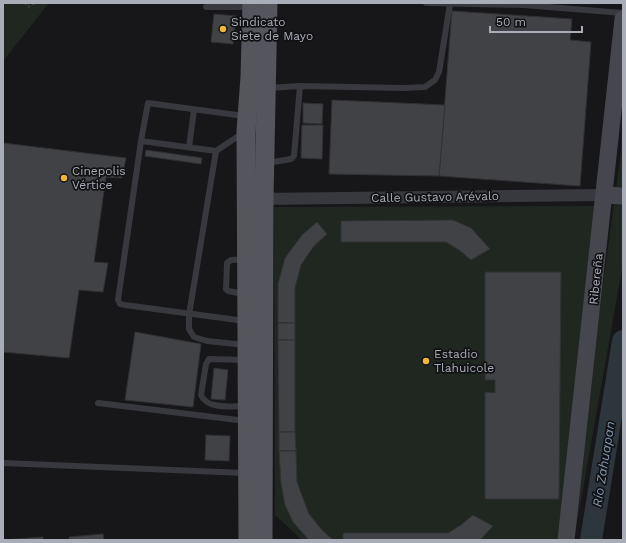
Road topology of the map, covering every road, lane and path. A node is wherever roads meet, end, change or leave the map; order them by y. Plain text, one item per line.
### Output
1 (25, 3) edge
2 (35, 3) edge
3 (426, 3) edge
4 (257, 4) edge
5 (450, 4) junction
6 (206, 7) dead end
7 (623, 13) edge
8 (623, 18) edge
9 (300, 86) junction
10 (258, 88) junction
11 (194, 110) junction
12 (256, 120) junction
13 (141, 141) junction
14 (189, 148) junction
15 (216, 151) junction
16 (265, 164) junction
17 (605, 195) junction
18 (623, 196) edge
19 (255, 199) junction
20 (189, 314) junction
21 (246, 321) junction
22 (247, 353) junction
23 (98, 403) dead end
24 (248, 414) junction
25 (3, 463) edge
26 (247, 473) junction
27 (248, 540) edge
28 (263, 540) edge
29 (566, 540) edge

1 - 2 path
3 - 5 lane
4 - 6 lane
4 - 10 main road
5 - 7 lane
5 - 9 lane
8 - 17 street, Ribereña
9 - 10 lane
9 - 16 lane
10 - 12 main road
11 - 12 lane
11 - 13 lane
11 - 14 lane
12 - 15 lane
12 - 16 main road
12 - 19 main road
13 - 14 lane
13 - 20 lane
14 - 15 lane
15 - 20 lane
16 - 19 main road
17 - 18 street, Calle Gustavo Arévalo
17 - 19 street, Calle Gustavo Arévalo
17 - 29 street, Ribereña
19 - 21 main road
19 - 28 main road
20 - 21 lane
20 - 22 lane
21 - 22 main road
22 - 24 main road
22 - 24 lane
23 - 24 lane
24 - 26 main road
25 - 26 lane
26 - 27 main road

